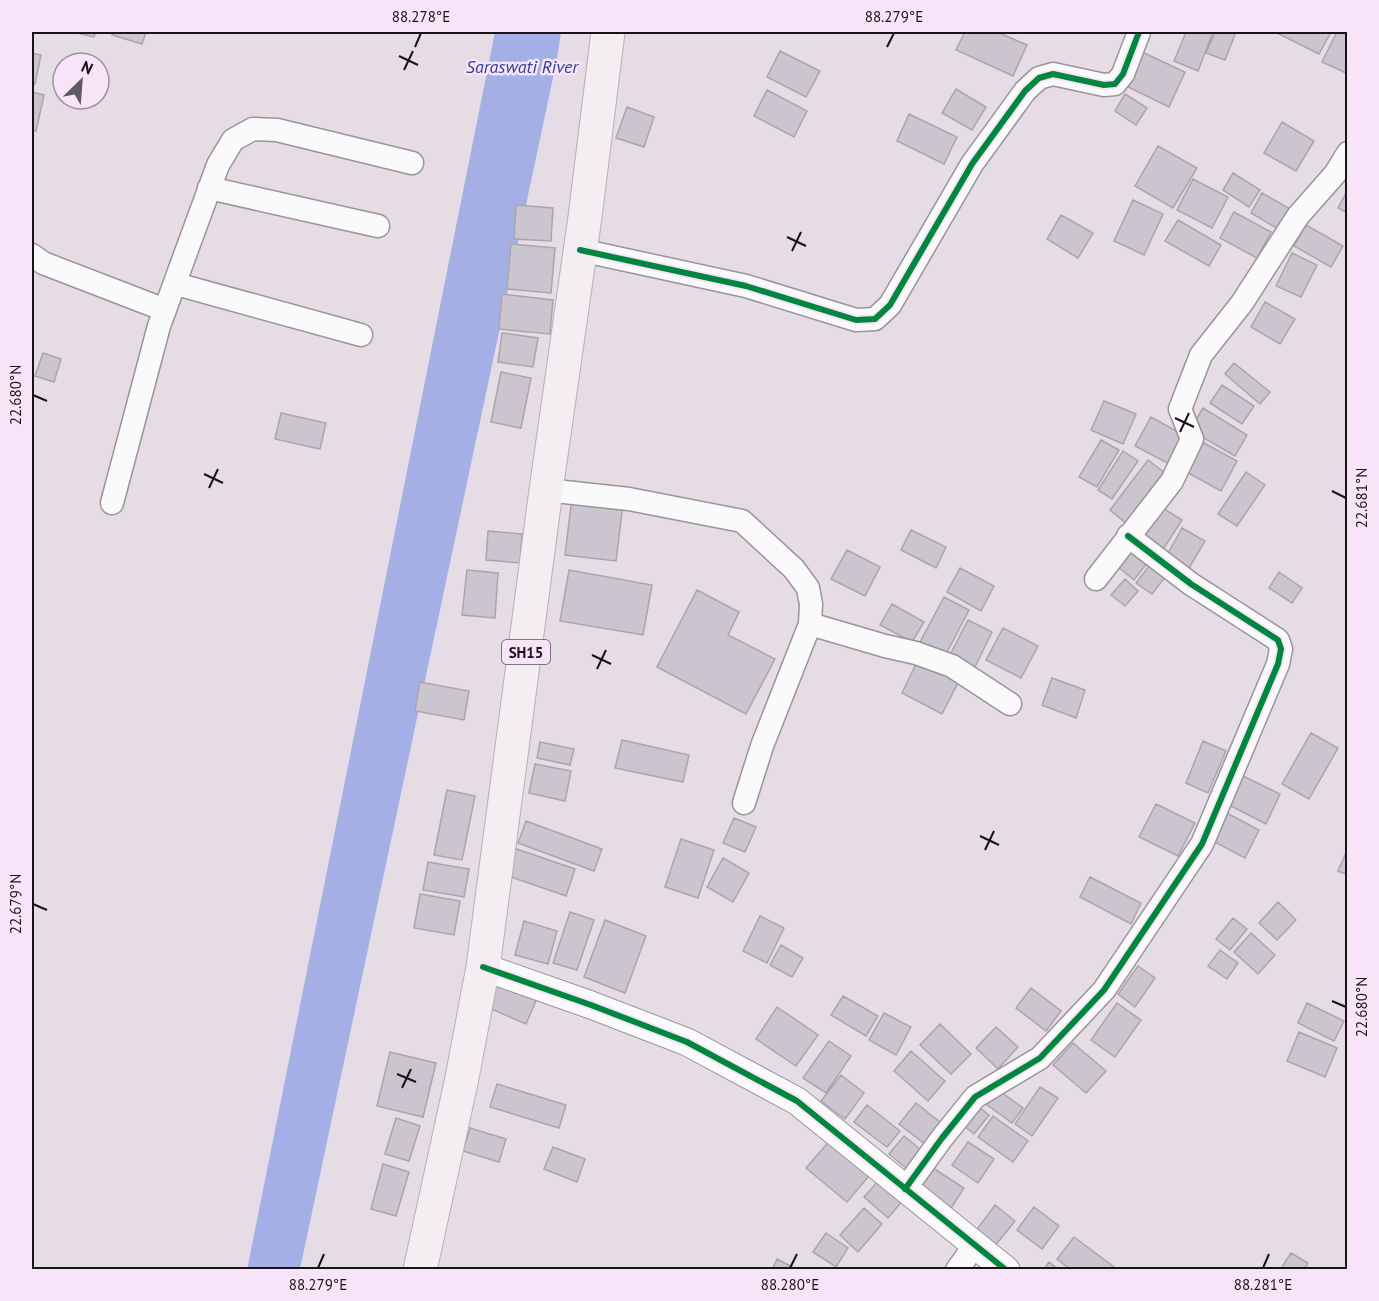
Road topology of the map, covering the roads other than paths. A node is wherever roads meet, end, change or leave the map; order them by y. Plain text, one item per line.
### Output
1 (608, 32) edge
2 (1139, 32) edge
3 (1347, 153) edge
4 (412, 163) dead end
5 (209, 188) junction
6 (378, 226) dead end
7 (580, 250) junction
8 (32, 255) edge
9 (176, 284) junction
10 (165, 310) junction
11 (361, 335) dead end
12 (546, 490) junction
13 (112, 503) dead end
14 (1128, 536) junction
15 (1096, 579) dead end
16 (810, 624) junction
17 (1011, 704) dead end
18 (744, 803) dead end
19 (483, 968) junction
20 (905, 1189) junction
21 (975, 1245) junction
22 (420, 1269) edge
23 (957, 1269) edge
24 (1006, 1269) edge

1 - 7 main road, SH15
2 - 7 street
3 - 14 street
4 - 5 street
5 - 6 street
5 - 9 street
7 - 12 main road, SH15
8 - 10 street
9 - 10 street
9 - 11 street
10 - 13 street
12 - 16 street
12 - 19 main road, SH15
14 - 15 street
14 - 20 street
16 - 17 street
16 - 18 street
19 - 20 street
19 - 22 main road, SH15
20 - 21 street
21 - 23 street
21 - 24 street

